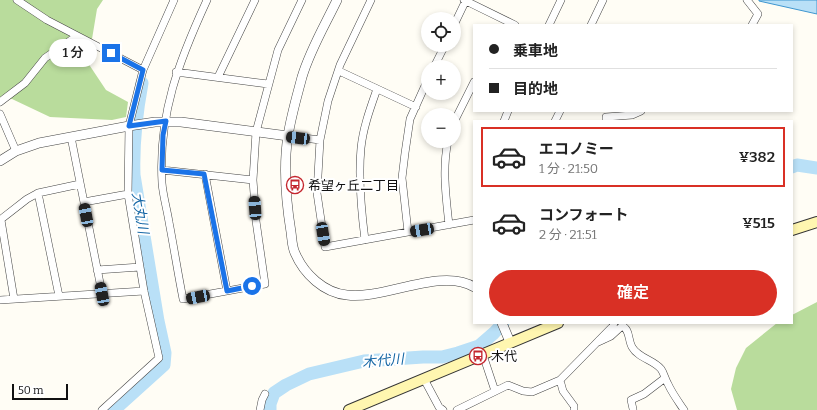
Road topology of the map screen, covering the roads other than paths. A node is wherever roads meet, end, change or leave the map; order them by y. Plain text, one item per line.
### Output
1 (17, 0) edge
2 (174, 0) edge
3 (208, 0) edge
4 (255, 0) edge
5 (302, 0) edge
6 (337, 0) edge
7 (371, 0) edge
8 (465, 0) edge
9 (561, 0) edge
10 (602, 0) edge
11 (747, 0) edge
12 (460, 12) edge
13 (513, 24) edge
14 (549, 24) edge
15 (592, 24) edge
16 (753, 24) edge
17 (77, 36) junction
18 (143, 70) junction
19 (339, 71) junction
20 (176, 72) junction
21 (218, 78) junction
22 (268, 84) junction
23 (473, 84) edge
24 (377, 89) junction
25 (421, 95) edge
26 (0, 102) edge
27 (416, 107) junction
28 (461, 108) edge
29 (639, 112) edge
30 (0, 114) edge
31 (606, 120) edge
32 (166, 121) junction
33 (134, 125) junction
34 (256, 132) junction
35 (288, 136) junction
36 (71, 137) junction
37 (320, 140) junction
38 (447, 148) edge
39 (16, 151) junction
40 (0, 161) edge
41 (162, 170) junction
42 (204, 174) junction
43 (253, 180) junction
44 (80, 184) junction
45 (38, 193) junction
46 (128, 194) junction
47 (84, 202) junction
48 (0, 220) edge
49 (473, 220) edge
50 (817, 222) edge
51 (449, 225) junction
52 (793, 230) edge
53 (408, 232) junction
54 (366, 240) junction
55 (140, 267) junction
56 (97, 270) junction
57 (473, 286) edge
58 (144, 291) junction
59 (227, 291) junction
60 (102, 294) junction
61 (59, 296) junction
62 (14, 299) junction
63 (0, 300) edge
64 (502, 324) edge
65 (555, 324) edge
66 (614, 324) edge
67 (509, 340) junction
68 (598, 342) junction
69 (483, 354) junction
70 (665, 378) junction
71 (424, 379) junction
72 (560, 380) junction
73 (495, 391) junction
74 (266, 394) dead end
75 (462, 409) edge
76 (633, 409) edge
77 (102, 410) edge
78 (260, 410) edge
79 (349, 410) edge
80 (443, 410) edge
81 (574, 410) edge
82 (684, 410) edge

1 - 17 street
2 - 18 street
3 - 20 street
4 - 21 street
5 - 22 street
6 - 35 street
7 - 19 street
8 - 12 street
8 - 13 street
9 - 14 street
10 - 15 street
11 - 16 street
17 - 18 street
17 - 26 street
18 - 33 street
19 - 24 street
19 - 37 street
20 - 21 street
20 - 32 street
21 - 22 street
22 - 34 street
23 - 28 street
24 - 27 street
24 - 54 street
25 - 27 street
27 - 53 street
29 - 31 street
30 - 39 street
32 - 33 street
32 - 34 street
32 - 41 street
33 - 36 street
33 - 46 street
34 - 35 street
34 - 43 street
35 - 37 street
35 - 57 street
36 - 39 street
36 - 44 street
37 - 54 street
38 - 51 street
39 - 40 street
41 - 42 street
41 - 59 street
42 - 43 street
42 - 59 street
43 - 59 street
44 - 45 street
44 - 47 street
45 - 48 street
45 - 61 street
46 - 47 street
46 - 55 street
47 - 56 street
48 - 62 street
49 - 51 street
50 - 52 main road
51 - 53 street
53 - 54 street
55 - 56 street
55 - 58 street
56 - 60 street
58 - 60 street
58 - 77 street
60 - 61 street
61 - 62 street
62 - 63 street
64 - 67 street
65 - 67 main road
66 - 68 street
67 - 69 main road
68 - 70 street
68 - 72 street
69 - 71 main road
69 - 73 street
70 - 76 street
70 - 82 street
71 - 79 main road
71 - 80 street
72 - 73 street
72 - 81 street
73 - 75 street
74 - 78 street

